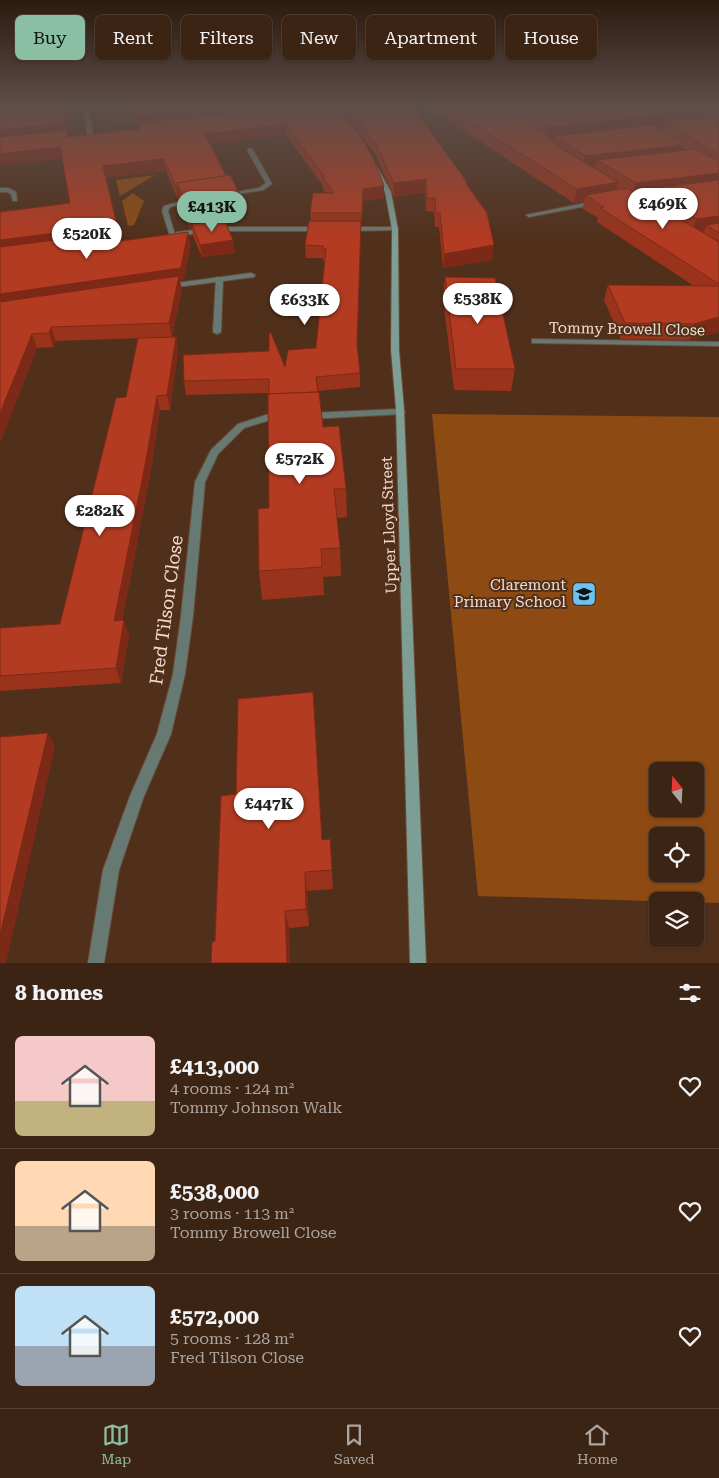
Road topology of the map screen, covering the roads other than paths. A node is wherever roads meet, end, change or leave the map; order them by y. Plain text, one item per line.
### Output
1 (250, 150) dead end
2 (367, 153) edge
3 (0, 190) edge
4 (219, 196) edge
5 (200, 199) edge
6 (14, 200) dead end
7 (602, 202) edge
8 (529, 215) dead end
9 (328, 229) edge
10 (337, 229) edge
11 (395, 229) junction
12 (172, 235) junction
13 (164, 236) edge
14 (251, 275) dead end
15 (219, 279) junction
16 (157, 288) edge
17 (217, 332) dead end
18 (535, 341) dead end
19 (719, 344) edge
20 (400, 412) junction
21 (96, 963) edge
22 (418, 963) edge

1 - 4 street
2 - 11 street, Upper Lloyd Street
3 - 6 street
5 - 12 street
7 - 8 street
9 - 12 street
10 - 11 street
11 - 20 street, Upper Lloyd Street
12 - 13 street
14 - 15 street
15 - 16 street
15 - 17 street
18 - 19 street, Tommy Browell Close
20 - 21 street, Fred Tilson Close
20 - 22 street, Upper Lloyd Street

